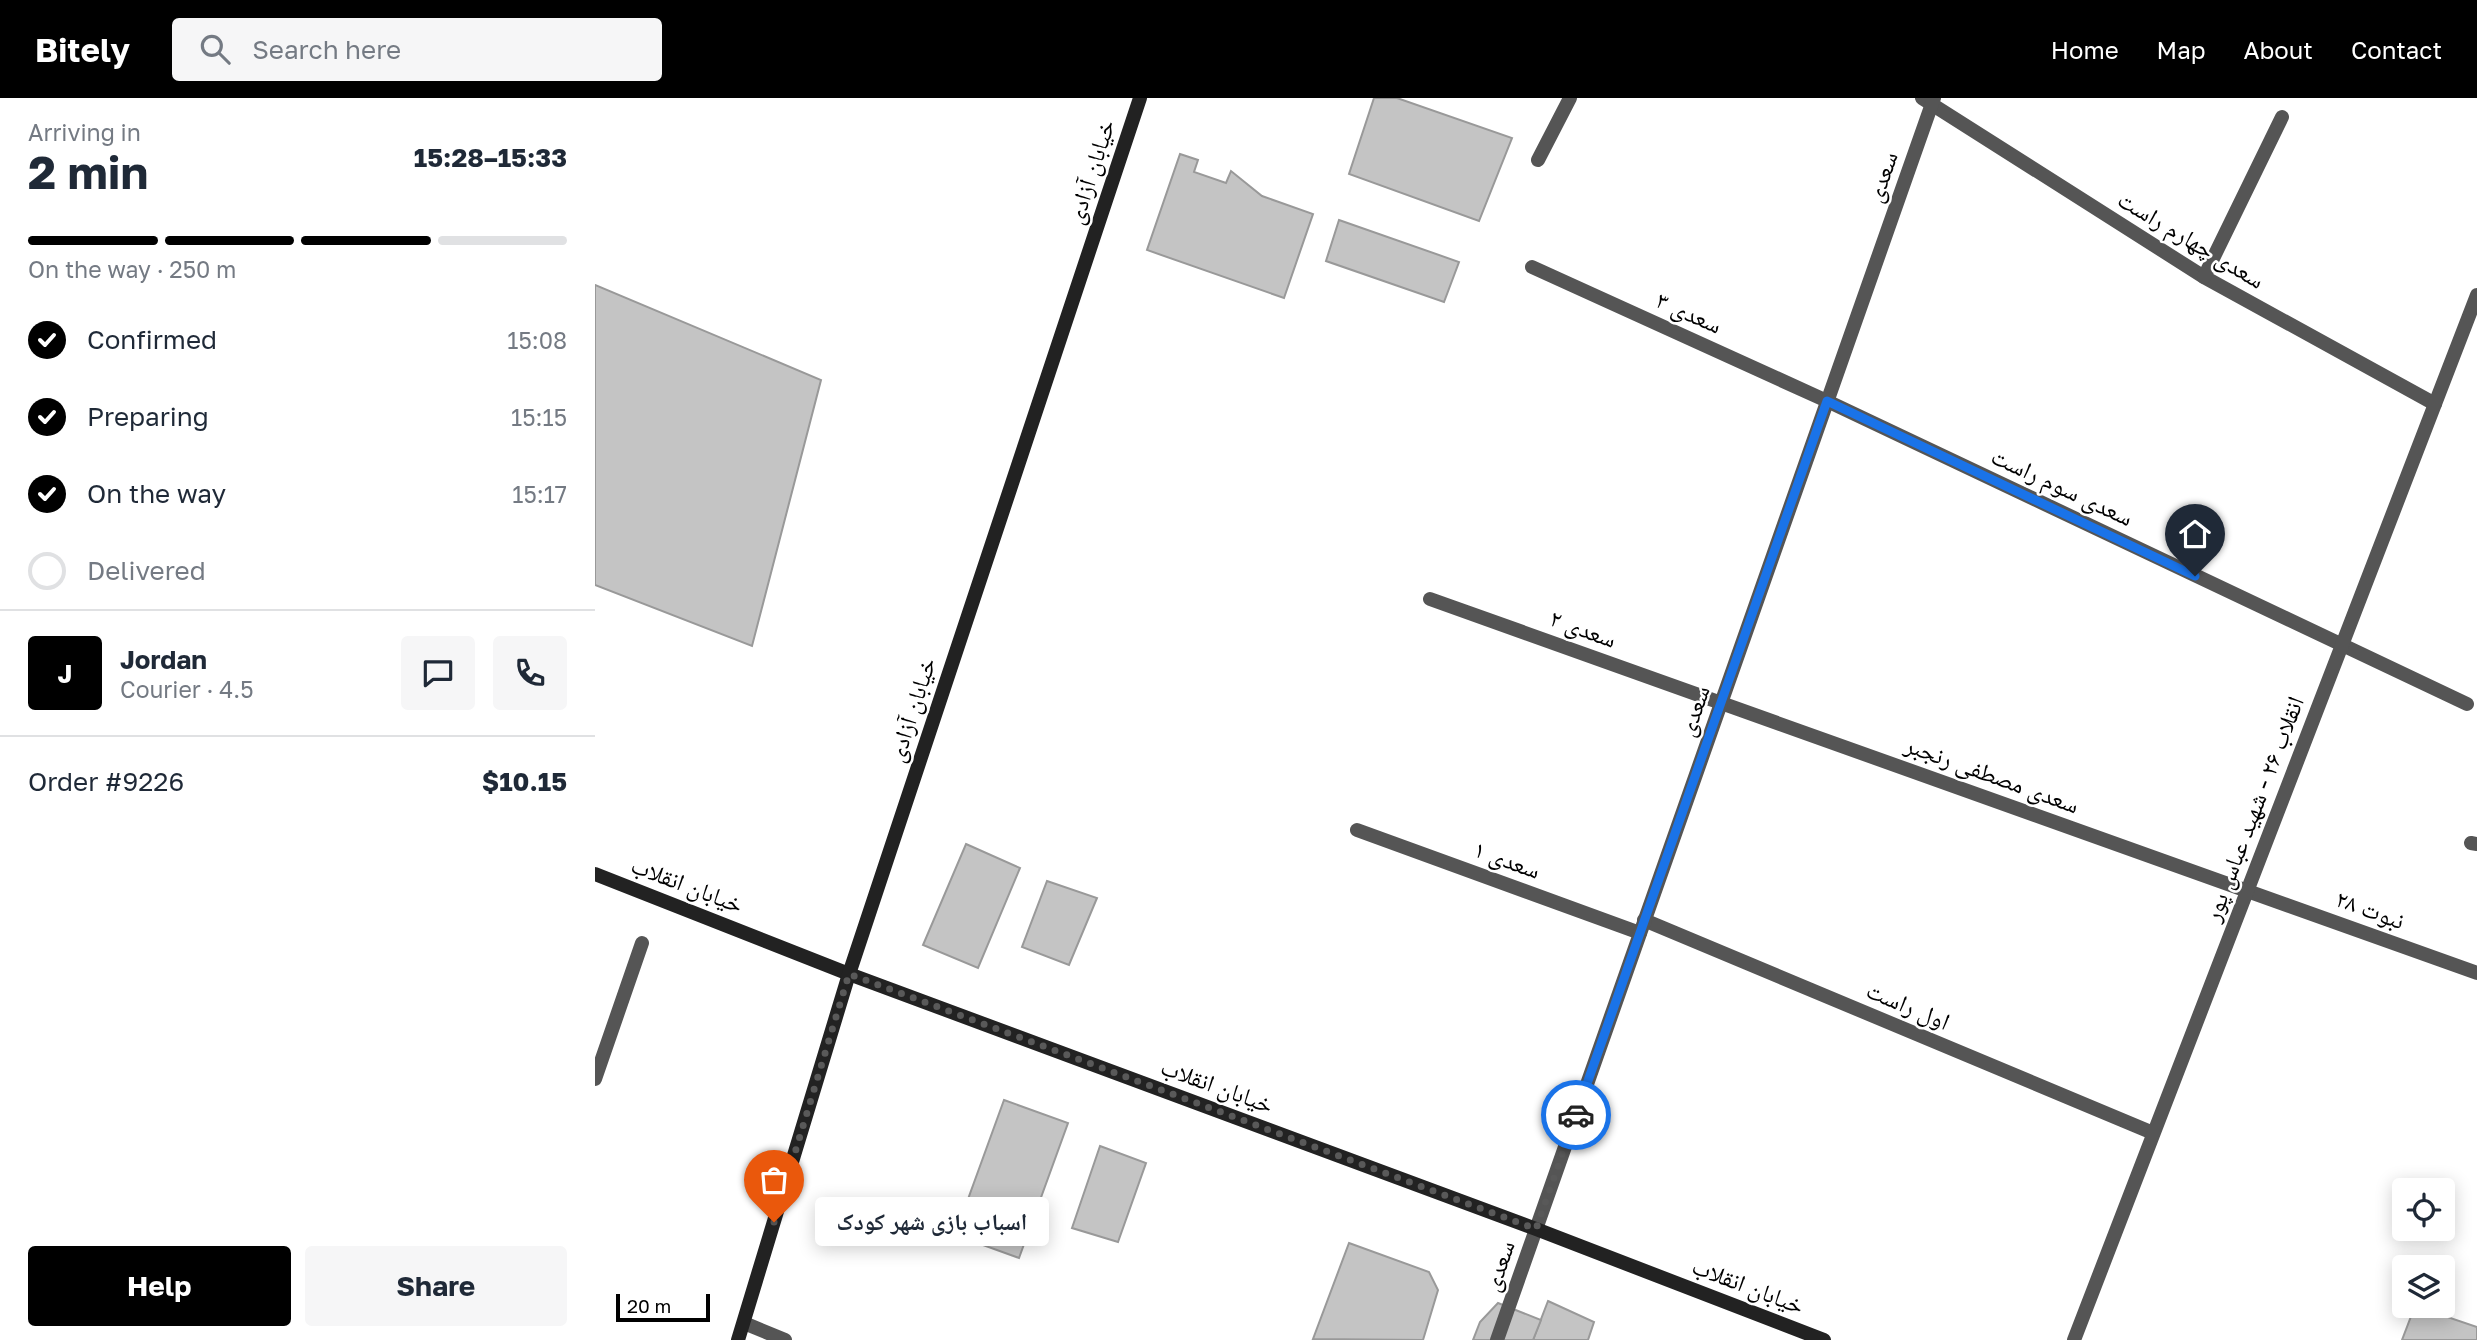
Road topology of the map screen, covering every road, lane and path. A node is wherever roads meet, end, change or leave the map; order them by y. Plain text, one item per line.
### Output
1 (1140, 98) edge
2 (1570, 98) edge
3 (1929, 99) edge
4 (2282, 117) dead end
5 (1538, 160) dead end
6 (1532, 267) dead end
7 (2204, 277) junction
8 (2477, 295) edge
9 (1827, 401) junction
10 (2435, 404) junction
11 (1430, 598) dead end
12 (2342, 645) junction
13 (1721, 702) junction
14 (2467, 704) dead end
15 (1357, 831) dead end
16 (595, 874) edge
17 (2247, 890) junction
18 (1642, 927) junction
19 (642, 943) dead end
20 (2477, 973) edge
21 (849, 974) junction
22 (595, 1079) edge
23 (2153, 1133) junction
24 (1536, 1229) junction
25 (744, 1323) junction
26 (738, 1340) edge
27 (785, 1340) edge
28 (1497, 1340) edge
29 (1823, 1340) edge
30 (2074, 1340) edge

1 - 21 street, خیابان آزادی
2 - 5 street
3 - 7 street, سعدی چهارم راست
3 - 9 street, سعدی
4 - 7 street
6 - 9 street, سعدی ۳
7 - 10 street, سعدی چهارم راست
8 - 10 street, انقلاب ۲۶ - شهید عباس پور
9 - 12 street, سعدی سوم راست
9 - 13 street, سعدی
10 - 12 street, انقلاب ۲۶ - شهید عباس پور
11 - 13 street, سعدی ۲
12 - 14 street, سعدی سوم راست
12 - 17 street, انقلاب ۲۶ - شهید عباس پور
13 - 17 street, سعدی مصطفی رنجبر
13 - 18 street, سعدی
15 - 18 street, سعدی ۱
16 - 21 street, خیابان انقلاب
17 - 20 street, نبوت ۲۸
17 - 23 street, انقلاب ۲۶ - شهید عباس پور
18 - 23 street, اول راست
18 - 24 street, سعدی
19 - 22 street
21 - 24 street, خیابان انقلاب
21 - 25 street, خیابان آزادی
23 - 30 street, انقلاب ۲۶ - شهید عباس پور
24 - 28 street, سعدی
24 - 29 street, خیابان انقلاب
25 - 26 street, خیابان آزادی
25 - 27 street

